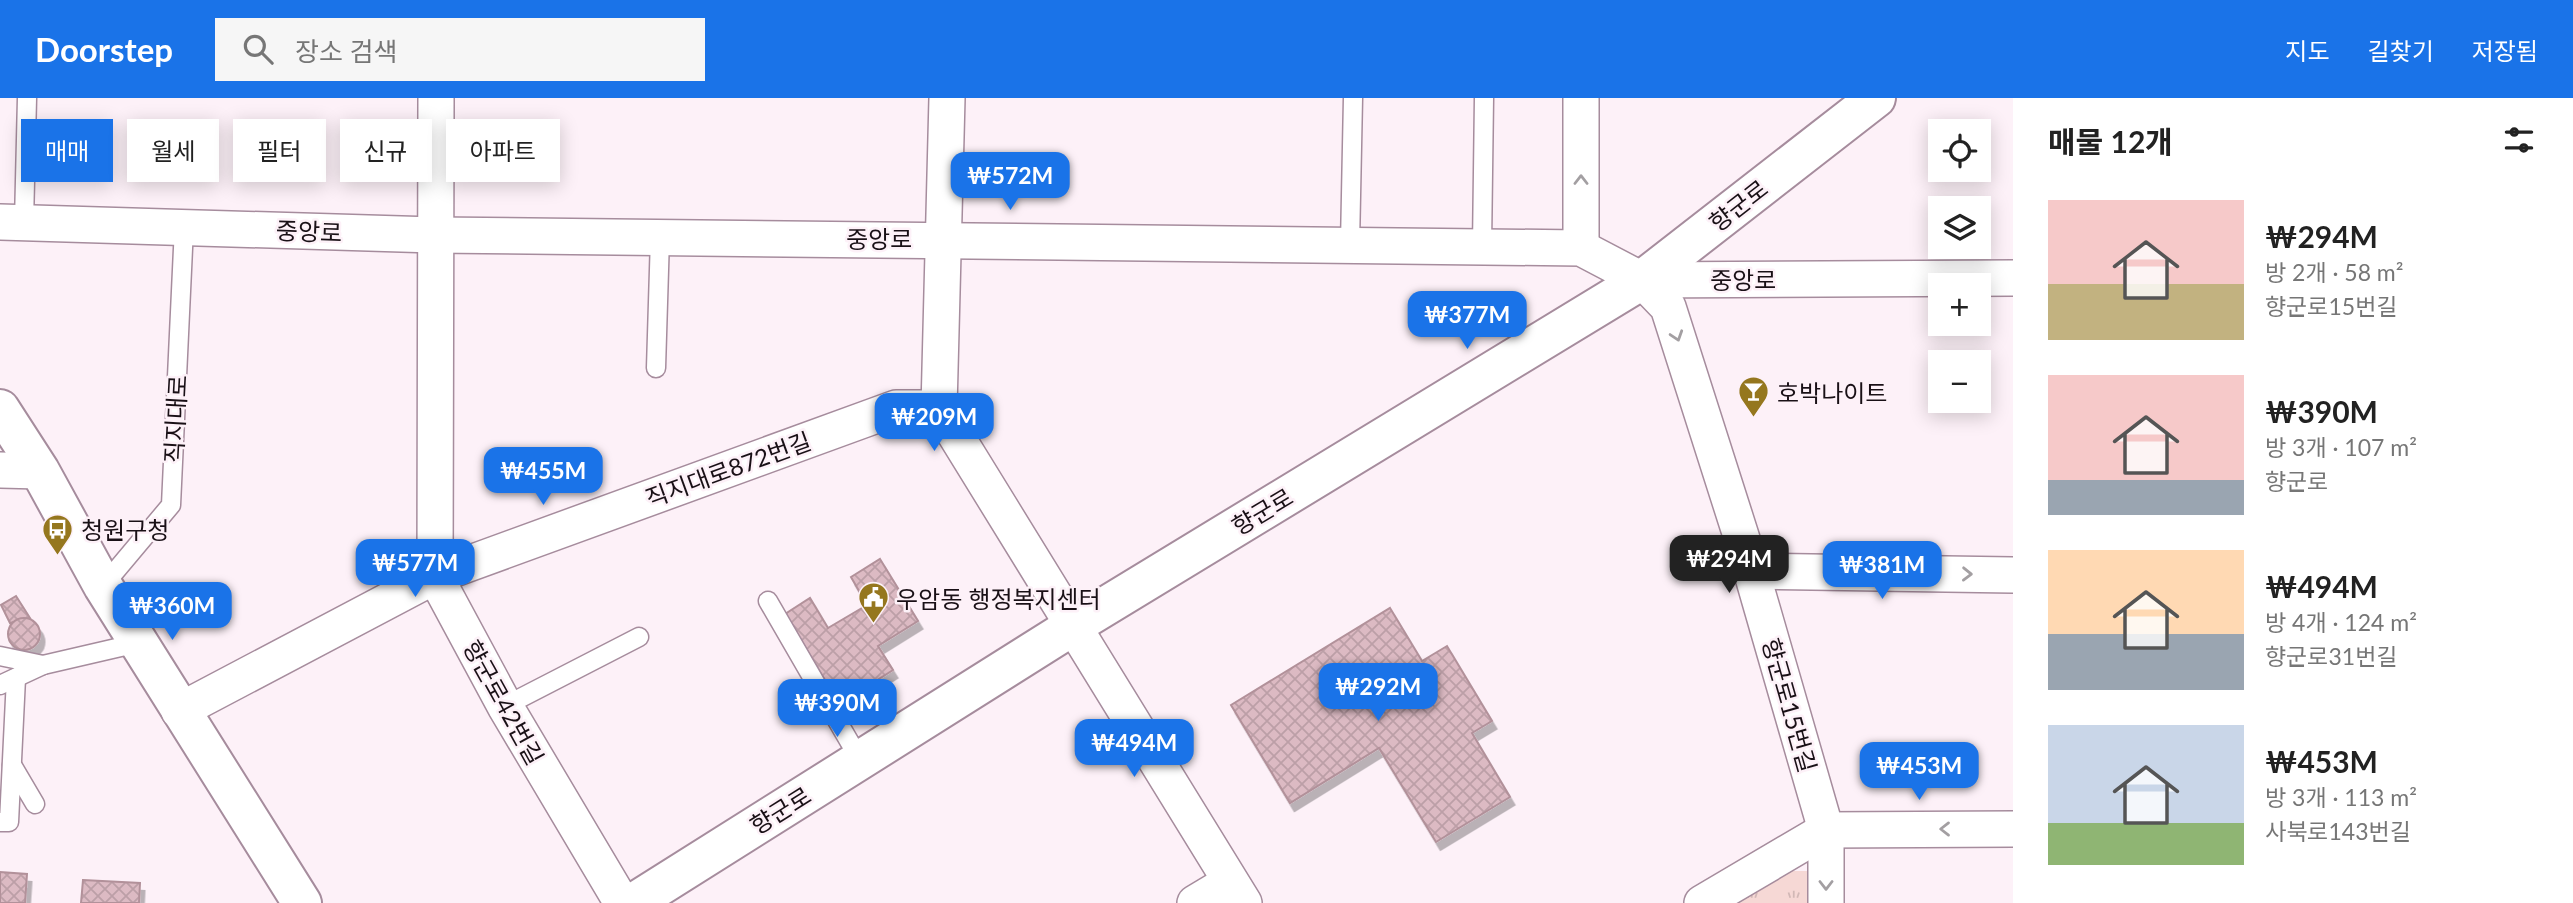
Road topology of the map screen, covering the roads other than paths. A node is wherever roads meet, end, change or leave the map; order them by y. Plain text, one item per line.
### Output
1 (27, 98) edge
2 (436, 98) edge
3 (947, 98) edge
4 (1353, 98) edge
5 (1484, 98) edge
6 (1581, 98) edge
7 (1876, 98) edge
8 (12, 222) edge
9 (184, 227) junction
10 (434, 235) junction
11 (660, 237) junction
12 (942, 239) junction
13 (1350, 244) junction
14 (1482, 246) junction
15 (1581, 248) junction
16 (2013, 278) edge
17 (1642, 280) junction
18 (656, 368) dead end
19 (939, 408) junction
20 (0, 409) edge
21 (0, 470) edge
22 (40, 471) junction
23 (1752, 572) junction
24 (2013, 575) edge
25 (435, 576) junction
26 (103, 586) junction
27 (768, 601) dead end
28 (1073, 626) junction
29 (639, 637) dead end
30 (138, 643) junction
31 (0, 656) edge
32 (43, 665) junction
33 (8, 682) edge
34 (505, 706) junction
35 (179, 711) junction
36 (860, 760) junction
37 (11, 764) junction
38 (35, 804) dead end
39 (0, 822) edge
40 (2013, 829) edge
41 (1826, 830) junction
42 (1237, 892) edge
43 (302, 903) edge
44 (622, 903) edge
45 (633, 903) edge
46 (1195, 903) edge
47 (1702, 903) edge
48 (1826, 903) edge

1 - 8 lane
2 - 10 street, 향군로42번길
3 - 12 street
4 - 13 lane
5 - 14 lane
15 -> 6 street
7 - 17 street, 향군로
8 - 9 street, 중앙로
9 - 10 street, 중앙로
9 - 26 lane, 직지대로
10 - 11 street, 중앙로
10 - 25 street, 향군로42번길
11 - 12 street, 중앙로
11 - 18 lane
12 - 13 street, 중앙로
12 - 19 street
13 - 14 street, 중앙로
14 - 15 street, 중앙로
15 - 17 street, 중앙로
16 - 17 street, 중앙로
17 -> 23 street, 향군로15번길
17 - 28 street, 향군로
19 - 25 street, 직지대로872번길
19 - 28 street
20 - 22 street
21 - 22 street
22 - 26 street
23 -> 24 street
23 - 41 street, 향군로15번길
25 - 34 street, 향군로42번길
25 - 35 street, 직지대로872번길
26 - 30 street
27 - 36 lane
28 - 36 street, 향군로
28 - 42 street
29 - 34 lane
30 - 32 lane
30 - 35 street
31 - 32 lane
32 - 33 lane
33 - 37 lane
34 - 44 street, 향군로42번길
35 - 43 street
36 - 45 street, 향군로
37 - 38 lane
37 - 39 lane
40 -> 41 street
41 - 47 street
41 -> 48 street, 향군로15번길
42 - 46 street

